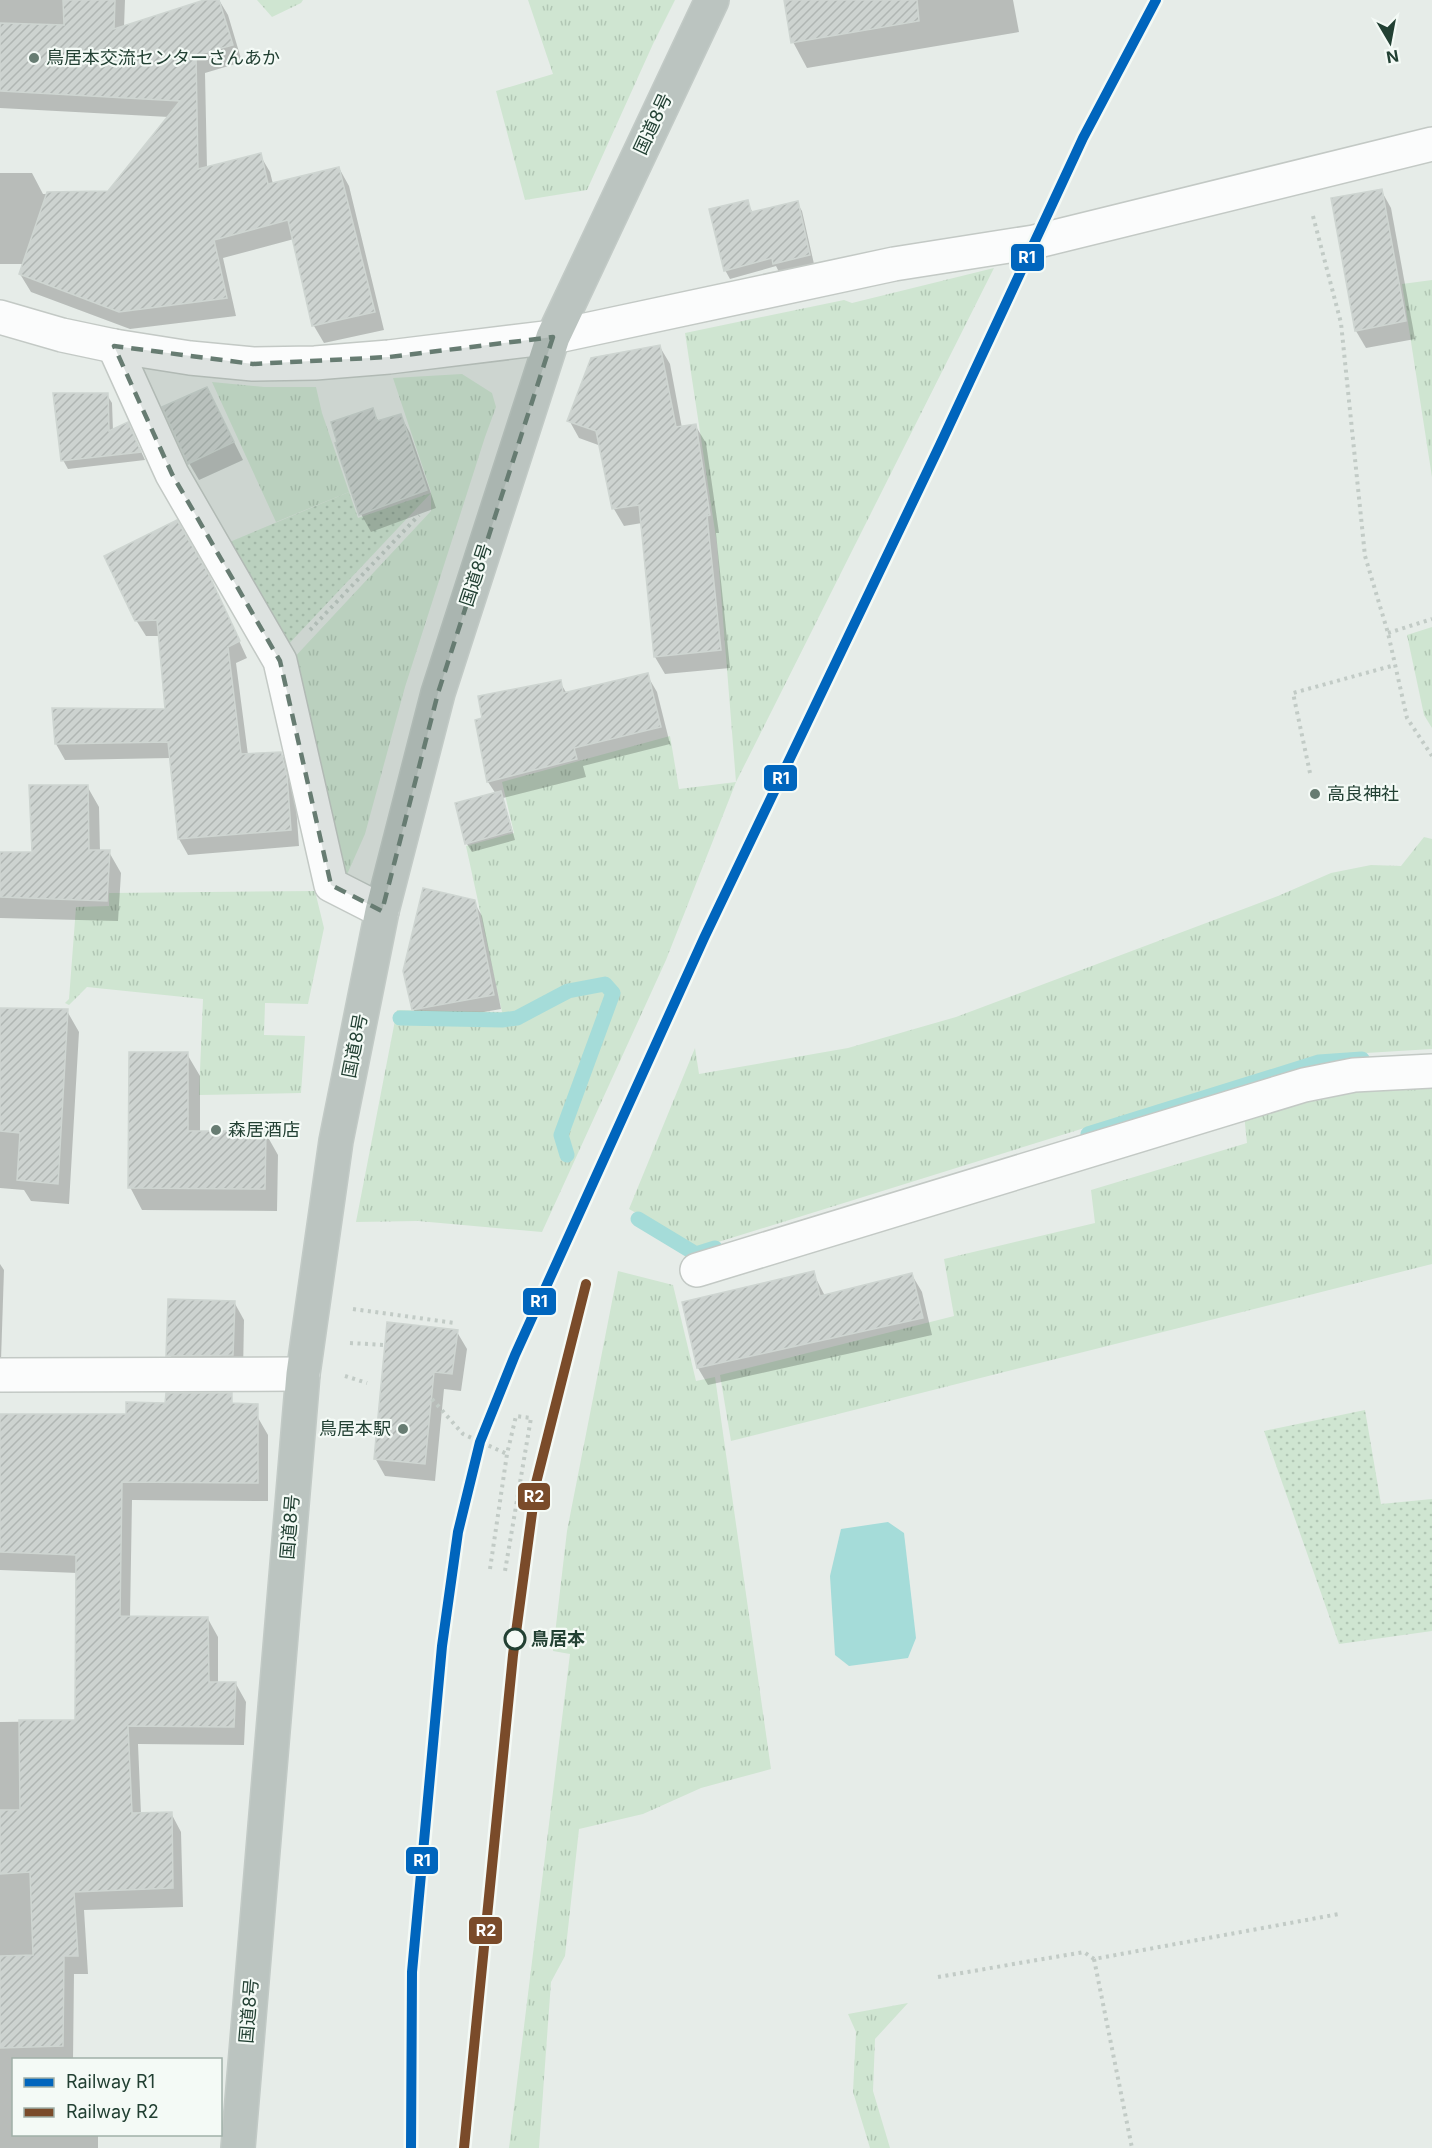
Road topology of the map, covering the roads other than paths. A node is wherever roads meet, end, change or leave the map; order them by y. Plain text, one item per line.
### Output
1 (712, 0) edge
2 (1432, 144) edge
3 (0, 317) edge
4 (553, 337) junction
5 (114, 346) junction
6 (382, 911) junction
7 (1432, 1071) edge
8 (697, 1270) dead end
9 (303, 1374) junction
10 (0, 1375) edge
11 (238, 2148) edge

1 - 4 highway, 国道8号
2 - 4 street
3 - 5 street
4 - 5 street
4 - 6 highway, 国道8号
5 - 6 street
6 - 9 highway, 国道8号
7 - 8 street
9 - 10 street
9 - 11 highway, 国道8号

